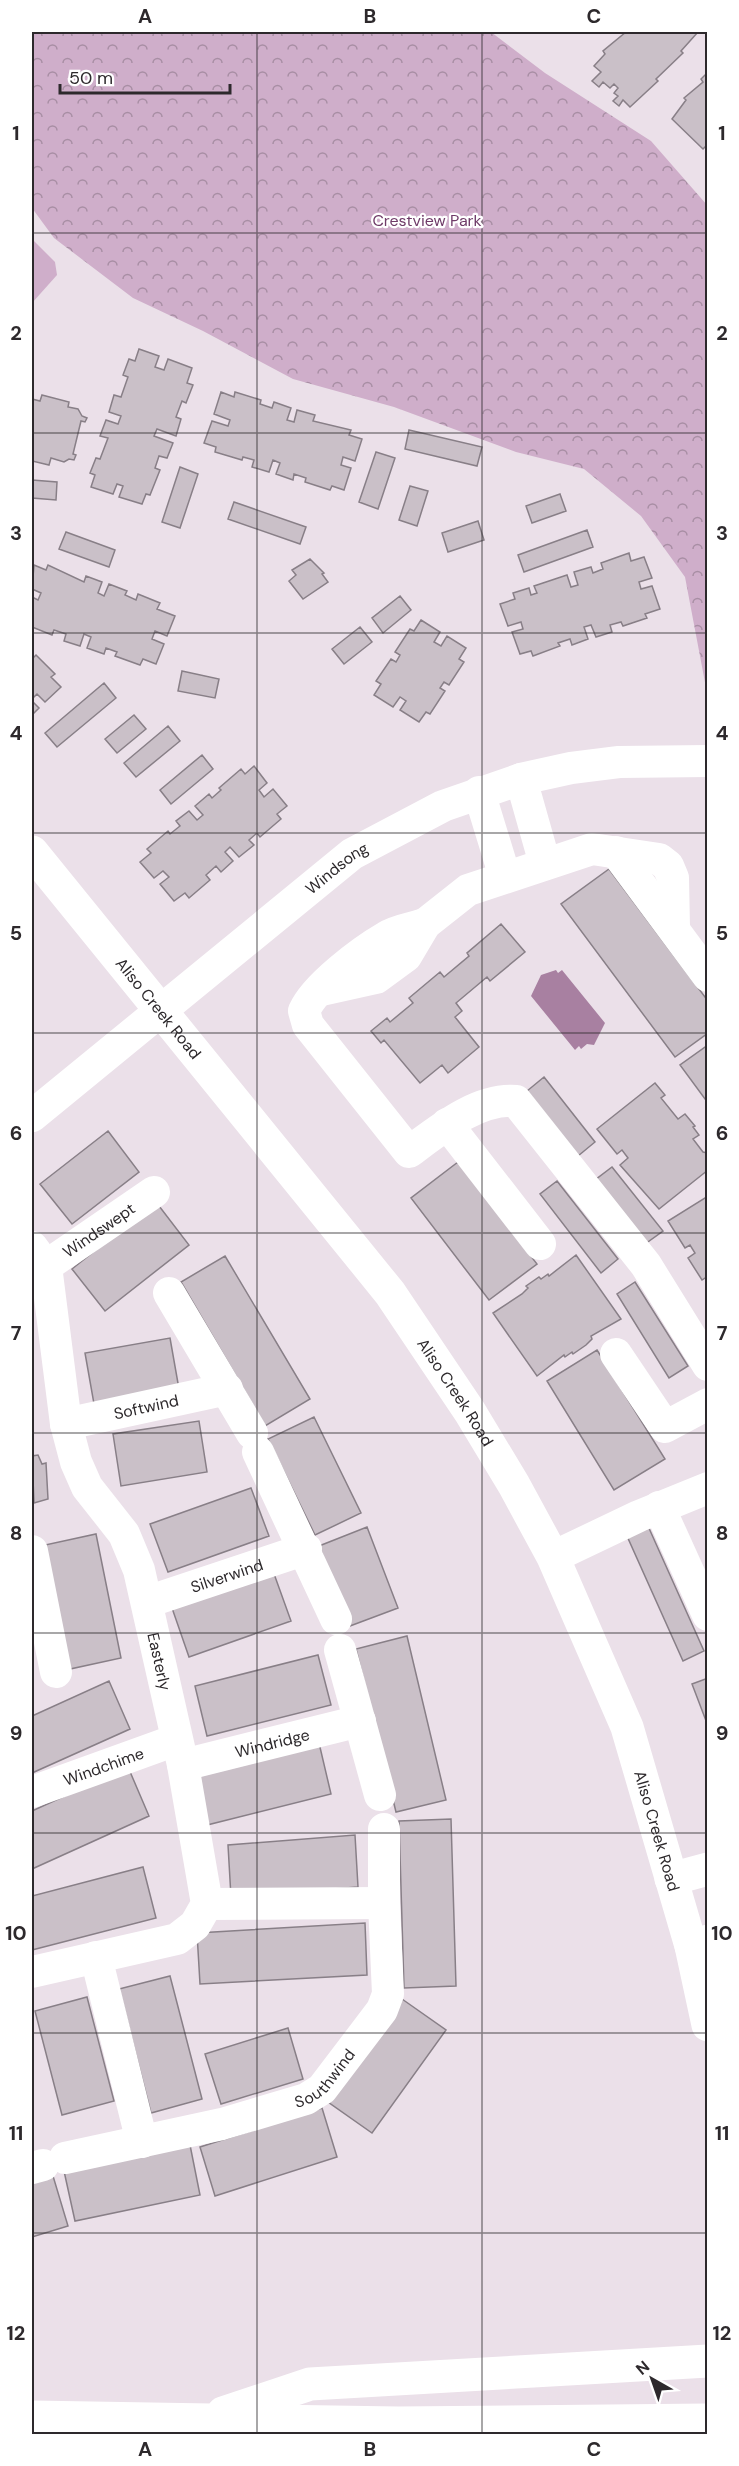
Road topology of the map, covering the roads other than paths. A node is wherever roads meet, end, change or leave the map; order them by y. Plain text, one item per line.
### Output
1 (708, 761) edge
2 (521, 779) junction
3 (479, 792) junction
4 (32, 852) edge
5 (545, 864) junction
6 (505, 877) junction
7 (708, 976) edge
8 (160, 1010) junction
9 (32, 1116) edge
10 (447, 1124) junction
11 (153, 1192) dead end
12 (540, 1244) dead end
13 (38, 1256) edge
14 (169, 1293) dead end
15 (41, 1316) edge
16 (616, 1354) dead end
17 (708, 1365) edge
18 (226, 1389) junction
19 (708, 1404) edge
20 (66, 1425) junction
21 (708, 1488) edge
22 (660, 1507) junction
23 (306, 1549) junction
24 (32, 1551) edge
25 (553, 1557) junction
26 (147, 1602) junction
27 (37, 1609) edge
28 (708, 1615) edge
29 (336, 1619) dead end
30 (340, 1650) dead end
31 (56, 1672) dead end
32 (360, 1721) junction
33 (179, 1752) junction
34 (32, 1792) edge
35 (380, 1795) dead end
36 (384, 1829) dead end
37 (708, 1869) edge
38 (671, 1879) junction
39 (384, 1903) junction
40 (207, 1904) junction
41 (700, 1943) edge
42 (96, 1957) junction
43 (32, 1972) edge
44 (708, 2025) edge
45 (142, 2142) junction
46 (46, 2164) edge
47 (708, 2361) edge
48 (32, 2417) edge
49 (708, 2420) edge
50 (197, 2421) junction

1 - 2 street, Windsong
2 - 3 street, Windsong
2 - 5 street
3 - 6 street
3 - 8 street, Windsong
4 - 8 main road, Aliso Creek Road
5 - 6 street
5 - 7 street
6 - 10 street
8 - 9 street, Windsong
8 - 25 main road, Aliso Creek Road
10 - 12 street
10 - 17 street
11 - 13 street, Windswept
13 - 15 street, Easterly
14 - 18 street
15 - 20 street, Easterly
16 - 19 street
18 - 20 street, Softwind
18 - 23 street
20 - 26 street, Easterly
21 - 22 street
22 - 25 street
22 - 28 street
23 - 26 street, Silverwind
23 - 29 street
24 - 27 street
25 - 38 main road, Aliso Creek Road
26 - 33 street, Easterly
27 - 31 street
30 - 32 street
32 - 33 street, Windridge
32 - 35 street
33 - 34 street, Windchime
33 - 40 street, Easterly
36 - 39 street, Southwind
37 - 38 main road
38 - 41 main road, Aliso Creek Road
39 - 40 street
39 - 45 street, Southwind
40 - 42 street
41 - 44 main road, Aliso Creek Road
42 - 43 street
42 - 45 street
45 - 46 street, Southwind
47 - 50 main road
48 - 50 main road
49 - 50 main road

